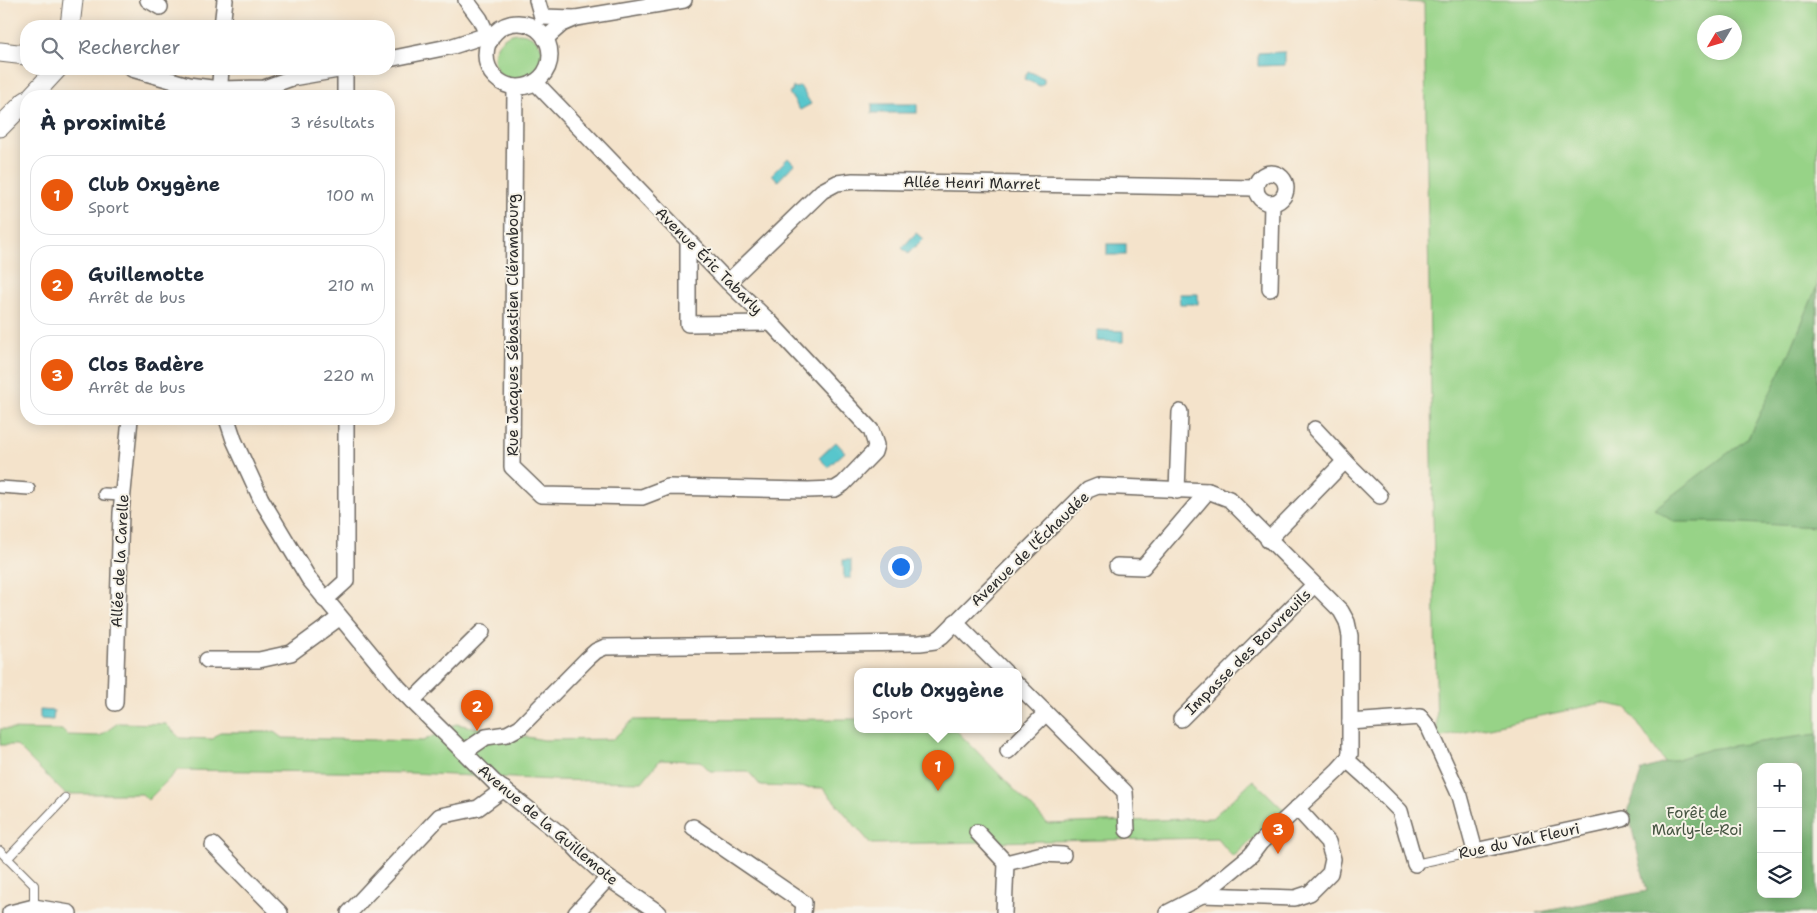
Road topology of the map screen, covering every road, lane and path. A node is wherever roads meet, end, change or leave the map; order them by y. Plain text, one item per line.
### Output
1 (72, 0) edge
2 (227, 0) edge
3 (466, 0) edge
4 (531, 0) edge
5 (537, 0) edge
6 (677, 1) edge
7 (576, 18) junction
8 (70, 20) edge
9 (223, 20) edge
10 (520, 24) junction
11 (501, 28) junction
12 (541, 28) junction
13 (490, 41) junction
14 (453, 46) junction
15 (0, 52) edge
16 (20, 54) edge
17 (486, 57) junction
18 (395, 58) edge
19 (51, 75) edge
20 (153, 75) edge
21 (220, 75) edge
22 (309, 75) edge
23 (344, 75) edge
24 (535, 82) junction
25 (515, 87) junction
26 (37, 90) edge
27 (207, 90) edge
28 (219, 90) edge
29 (246, 90) edge
30 (346, 90) edge
31 (20, 108) edge
32 (0, 127) edge
33 (1256, 188) junction
34 (1272, 203) junction
35 (688, 241) junction
36 (728, 282) junction
37 (1270, 289) dead end
38 (771, 323) junction
39 (1180, 412) dead end
40 (129, 425) edge
41 (228, 425) edge
42 (346, 425) edge
43 (1316, 429) dead end
44 (876, 445) joint
45 (1345, 462) junction
46 (0, 487) edge
47 (28, 489) dead end
48 (1177, 491) junction
49 (1208, 491) junction
50 (104, 494) dead end
51 (122, 495) junction
52 (1380, 496) dead end
53 (1268, 540) junction
54 (1117, 566) dead end
55 (1314, 585) junction
56 (325, 600) junction
57 (339, 618) junction
58 (955, 622) junction
59 (482, 632) dead end
60 (207, 660) dead end
61 (1001, 668) edge
62 (1022, 689) edge
63 (412, 701) junction
64 (115, 703) dead end
65 (1046, 713) junction
66 (1181, 719) dead end
67 (1350, 722) junction
68 (1008, 751) dead end
69 (464, 752) junction
70 (1347, 760) junction
71 (504, 789) junction
72 (66, 798) dead end
73 (1297, 808) junction
74 (1623, 819) dead end
75 (693, 827) dead end
76 (1127, 830) dead end
77 (977, 832) dead end
78 (212, 845) dead end
79 (0, 851) edge
80 (1475, 851) junction
81 (1063, 855) dead end
82 (7, 859) junction
83 (1006, 863) junction
84 (1415, 864) joint
85 (608, 878) junction
86 (1202, 896) junction
87 (34, 907) junction
88 (10, 913) edge
89 (70, 913) edge
90 (280, 913) edge
91 (349, 913) edge
92 (576, 913) edge
93 (659, 913) edge
94 (803, 913) edge
95 (1004, 913) edge
96 (1167, 913) edge

1 - 8 street
2 - 9 street
3 - 11 street
3 - 13 street
4 - 10 street
5 - 12 street
6 - 7 street
7 - 12 street
7 - 12 street
10 - 11 street
10 - 12 street
11 - 13 street
12 - 24 street
13 - 14 street
13 - 17 street
14 - 17 street
14 - 18 street
15 - 16 street
17 - 25 street
19 - 26 street
20 - 27 street
21 - 28 street
22 - 29 street
23 - 30 street
24 - 25 street
24 - 35 street, Avenue Éric Tabarly
25 - 44 street, Rue Jacques Sébastien Clérambourg
31 - 32 street
33 - 34 street
33 - 34 street
33 - 36 street, Allée Henri Marret
34 - 37 street
35 - 36 street, Avenue Éric Tabarly
35 - 38 street
36 - 38 street, Avenue Éric Tabarly
38 - 44 street, Avenue Éric Tabarly
39 - 48 street
40 - 51 street, Allée de la Carelle
41 - 56 street, Avenue de la Guillemote
42 - 56 street
43 - 45 street
45 - 52 street
45 - 53 street
46 - 47 street
48 - 49 street, Avenue de l'Échaudée
48 - 58 street, Avenue de l'Échaudée
49 - 53 street, Avenue de l'Échaudée
49 - 54 street
50 - 51 street
51 - 64 street, Allée de la Carelle
53 - 55 street, Avenue de l'Échaudée
55 - 66 street, Impasse des Bouvreuils
55 - 67 street, Avenue de l'Échaudée
56 - 57 street, Avenue de la Guillemote
57 - 60 street
57 - 63 street, Avenue de la Guillemote
58 - 61 street
58 - 69 street, Avenue de l'Échaudée
59 - 63 street
62 - 65 street
63 - 69 street, Avenue de la Guillemote
65 - 68 street
65 - 76 street
67 - 70 street, Avenue de l'Échaudée
67 - 80 street
69 - 71 street, Avenue de la Guillemote
70 - 73 street
70 - 84 street
71 - 85 street, Avenue de la Guillemote
71 - 91 street
72 - 82 lane
73 - 86 street
73 - 86 street
74 - 80 street, Rue du Val Fleuri
75 - 94 street
77 - 83 street
78 - 90 street
79 - 82 lane
80 - 84 lane, Rue du Val Fleuri
81 - 83 street
82 - 87 lane
83 - 95 street
85 - 92 street
85 - 93 street, Avenue de la Guillemote
86 - 96 street
87 - 88 street
87 - 89 street

